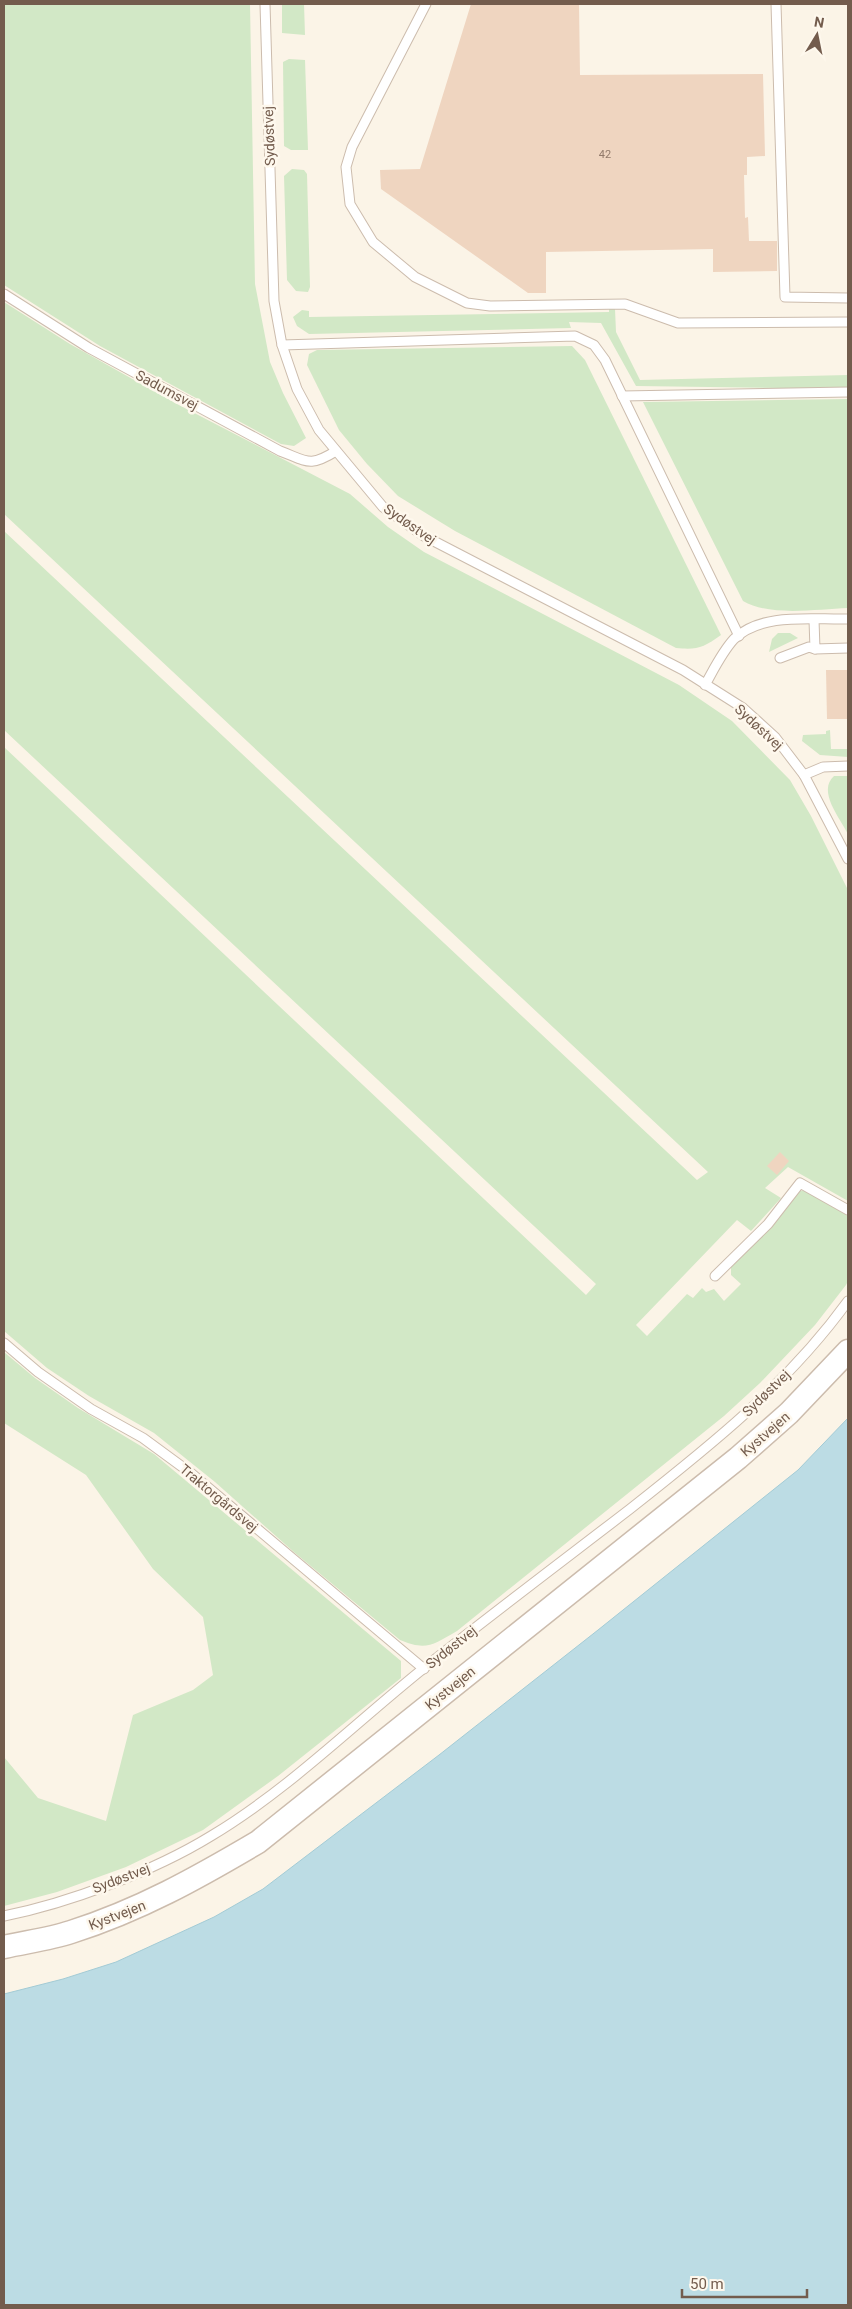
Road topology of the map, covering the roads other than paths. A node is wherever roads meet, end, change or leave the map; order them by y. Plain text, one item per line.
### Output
1 (265, 4) edge
2 (426, 4) edge
3 (776, 4) edge
4 (4, 294) edge
5 (848, 298) edge
6 (848, 322) edge
7 (282, 345) junction
8 (848, 392) edge
9 (622, 396) junction
10 (336, 451) junction
11 (848, 619) edge
12 (814, 620) junction
13 (739, 636) junction
14 (848, 648) edge
15 (815, 649) junction
16 (780, 658) dead end
17 (705, 684) junction
18 (848, 766) edge
19 (804, 775) junction
20 (848, 859) edge
21 (848, 1210) edge
22 (715, 1276) dead end
23 (848, 1301) edge
24 (4, 1343) edge
25 (848, 1351) edge
26 (424, 1669) junction
27 (4, 1916) edge
28 (4, 1947) edge

1 - 7 lane, Sydøstvej
2 - 6 lane
3 - 5 lane
4 - 10 lane, Sadumsvej
7 - 9 lane
7 - 10 lane, Sydøstvej
8 - 9 lane
9 - 13 lane
10 - 17 lane, Sydøstvej
11 - 12 lane
12 - 13 lane
12 - 15 lane
13 - 17 lane
14 - 15 lane
15 - 16 lane
17 - 19 lane, Sydøstvej
18 - 19 lane
19 - 20 lane, Sydøstvej
21 - 22 lane
23 - 26 lane, Sydøstvej
24 - 26 lane, Traktorgårdsvej
25 - 28 street, Kystvejen
26 - 27 lane, Sydøstvej

